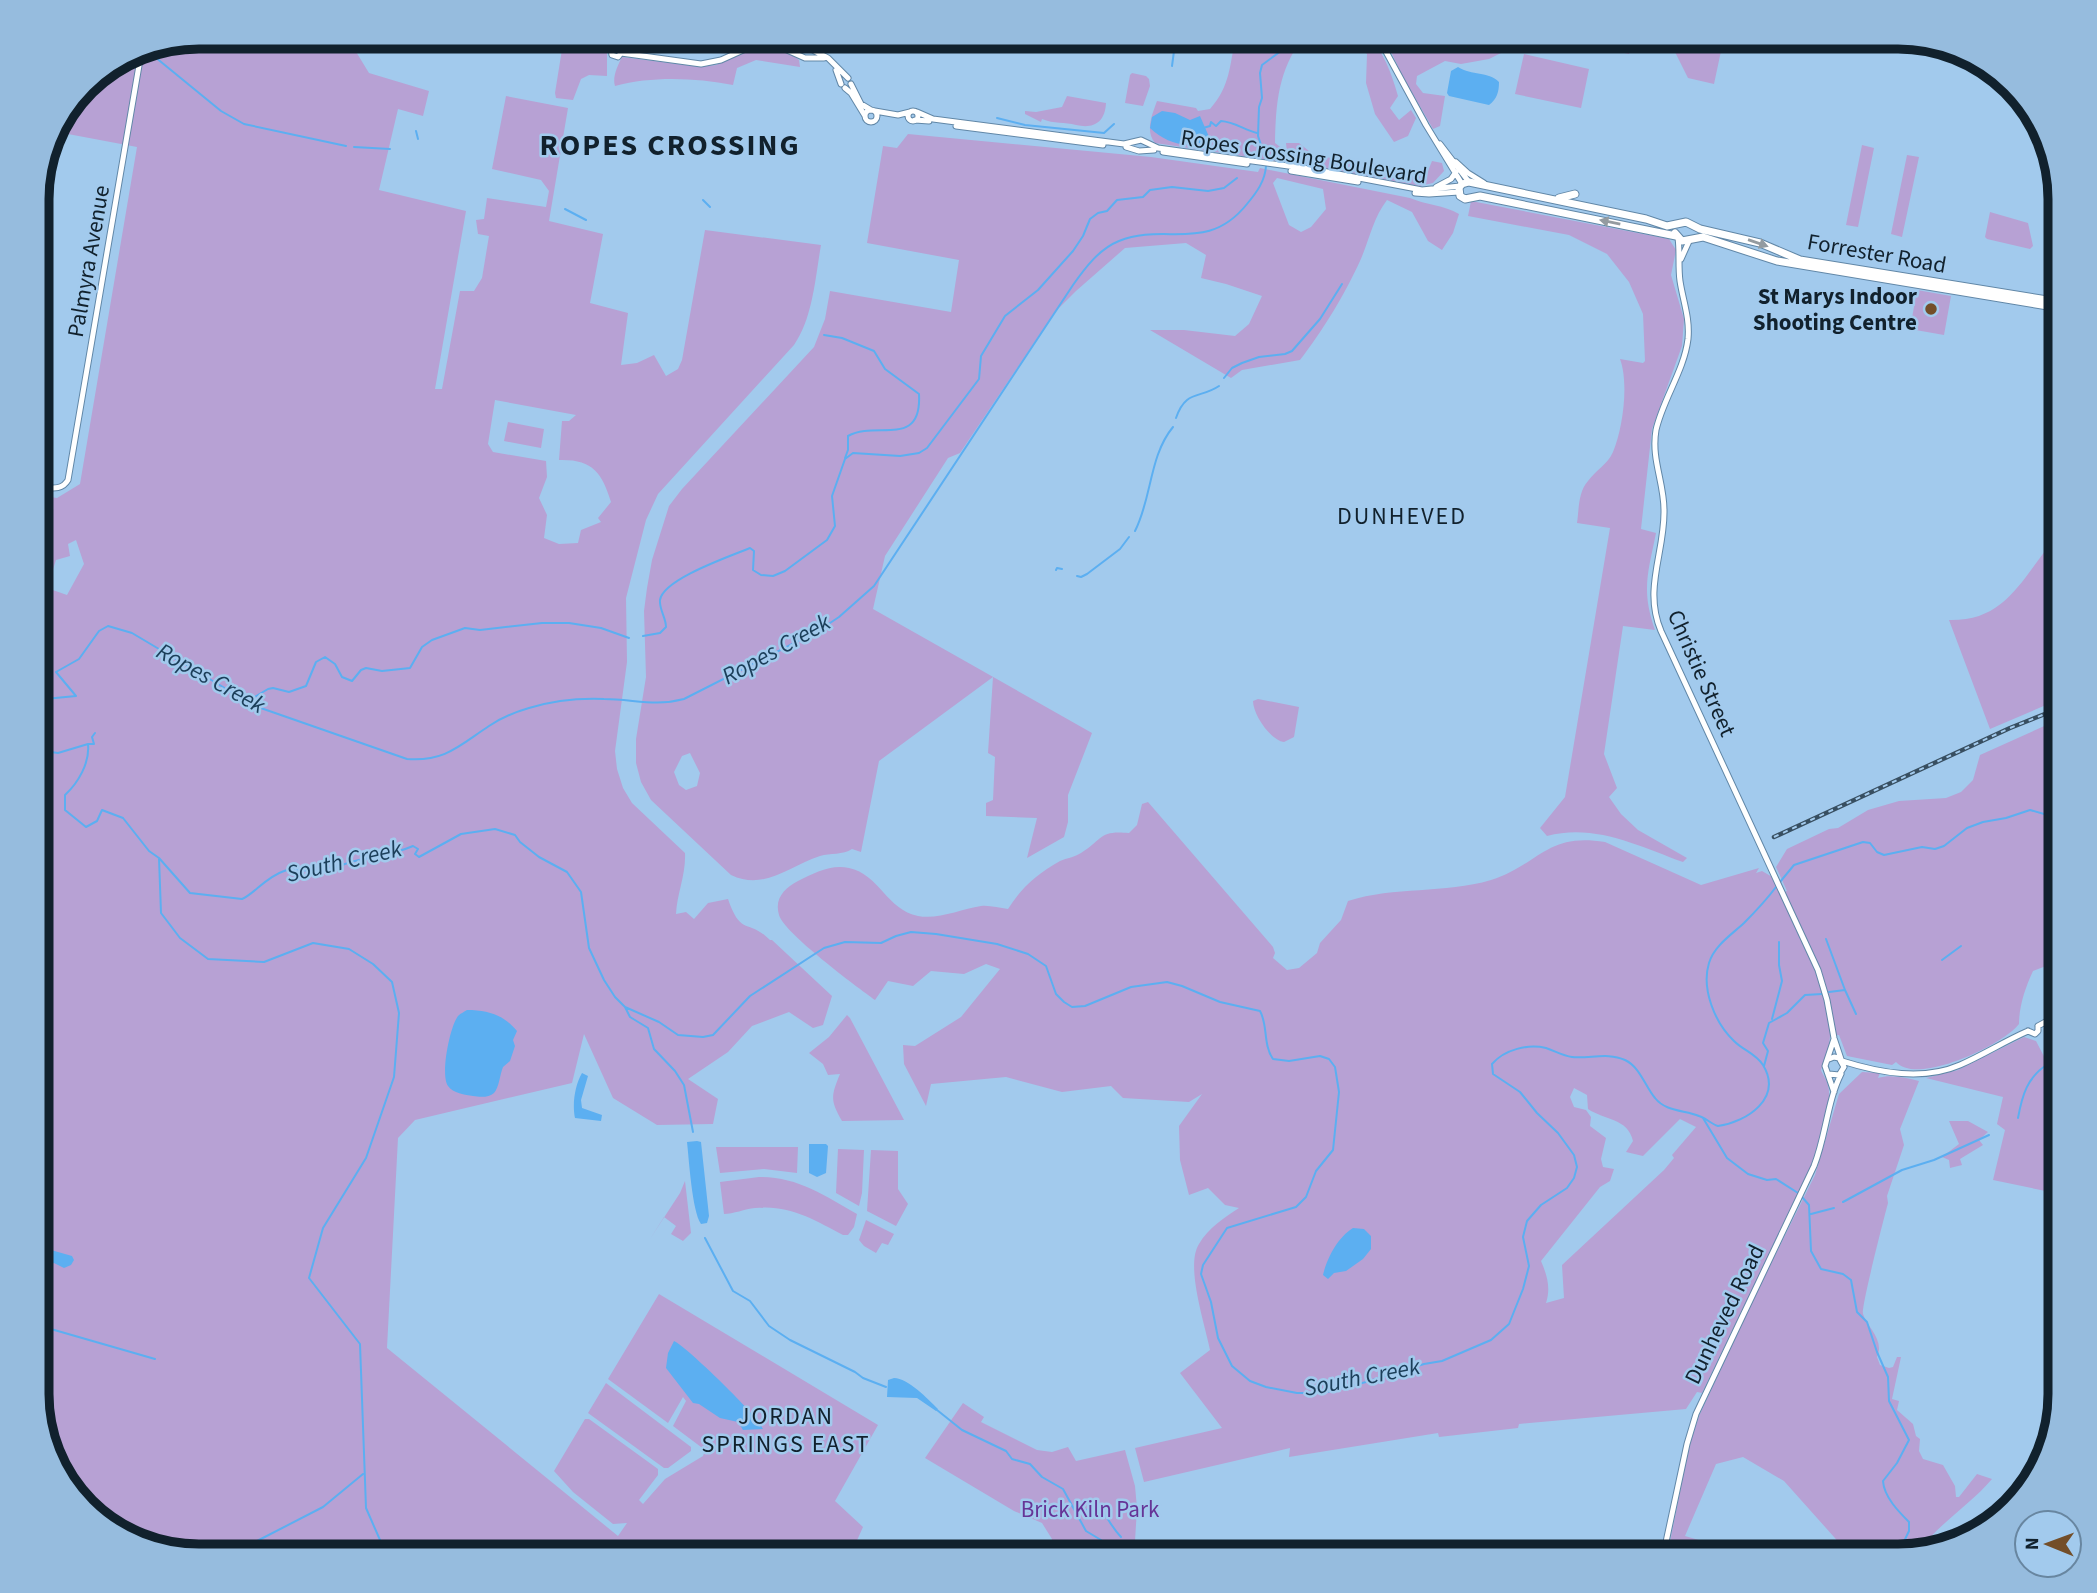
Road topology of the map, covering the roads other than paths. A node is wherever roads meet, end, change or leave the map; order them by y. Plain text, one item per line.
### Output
1 (619, 49) edge
2 (745, 49) edge
3 (780, 49) edge
4 (802, 49) edge
5 (811, 49) joint
6 (1385, 49) edge
7 (801, 56) junction
8 (808, 58) junction
9 (140, 61) edge
10 (846, 84) junction
11 (873, 111) junction
12 (865, 116) junction
13 (913, 116) junction
14 (876, 120) junction
15 (1436, 140) junction
16 (1136, 145) junction
17 (1145, 147) junction
18 (1456, 162) junction
19 (1316, 172) junction
20 (1456, 172) junction
21 (1465, 186) junction
22 (1426, 190) junction
23 (1508, 191) junction
24 (1575, 194) dead end
25 (1473, 197) junction
26 (1547, 198) junction
27 (1677, 226) junction
28 (1692, 226) junction
29 (1677, 237) junction
30 (1690, 239) junction
31 (1679, 265) junction
32 (1973, 289) junction
33 (2023, 296) junction
34 (1993, 298) junction
35 (2048, 300) edge
36 (2048, 306) edge
37 (49, 488) edge
38 (2048, 1021) edge
39 (1834, 1038) junction
40 (1841, 1060) junction
41 (1826, 1062) junction
42 (1860, 1067) junction
43 (1827, 1072) junction
44 (1842, 1072) junction
45 (1833, 1092) junction
46 (1665, 1544) edge

1 - 2 main road
3 - 7 main road
4 - 7 main road
5 - 8 main road
5 - 10 main road
6 - 15 main road
7 - 8 main road
8 - 10 main road
9 - 37 main road, Palmyra Avenue
10 - 11 main road
10 - 12 main road
11 - 12 main road
11 - 13 main road
11 - 14 main road
12 - 14 main road
13 - 14 main road
13 - 16 main road
15 - 18 main road
15 - 20 main road
16 - 17 main road
16 - 17 main road
17 - 19 main road, Ropes Crossing Boulevard
18 - 21 main road
18 - 23 main road
19 - 21 main road, Ropes Crossing Boulevard
19 - 22 main road, Ropes Crossing Boulevard
20 - 21 main road
20 - 22 main road, Ropes Crossing Boulevard
21 - 22 main road, Ropes Crossing Boulevard
21 - 23 main road
21 - 25 main road
21 - 25 main road
23 - 26 main road
24 - 26 main road
29 -> 25 main road
26 - 27 main road
27 - 28 main road
27 - 29 main road
28 - 30 main road
28 -> 32 main road, Forrester Road
29 - 30 main road
29 - 31 main road, Christie Street
30 - 31 main road
30 - 34 main road, Forrester Road
31 - 39 main road, Christie Street
32 - 33 main road, Forrester Road
32 - 34 main road
33 - 34 main road
33 - 35 main road, Forrester Road
34 - 36 main road, Forrester Road
38 - 42 main road
39 - 40 main road, Christie Street
39 - 41 main road, Christie Street
40 - 41 main road
40 - 42 main road
40 - 44 main road
41 - 43 main road
42 - 44 main road
43 - 44 main road
43 - 45 main road, Dunheved Road
44 - 45 main road, Dunheved Road
45 - 46 main road, Dunheved Road

